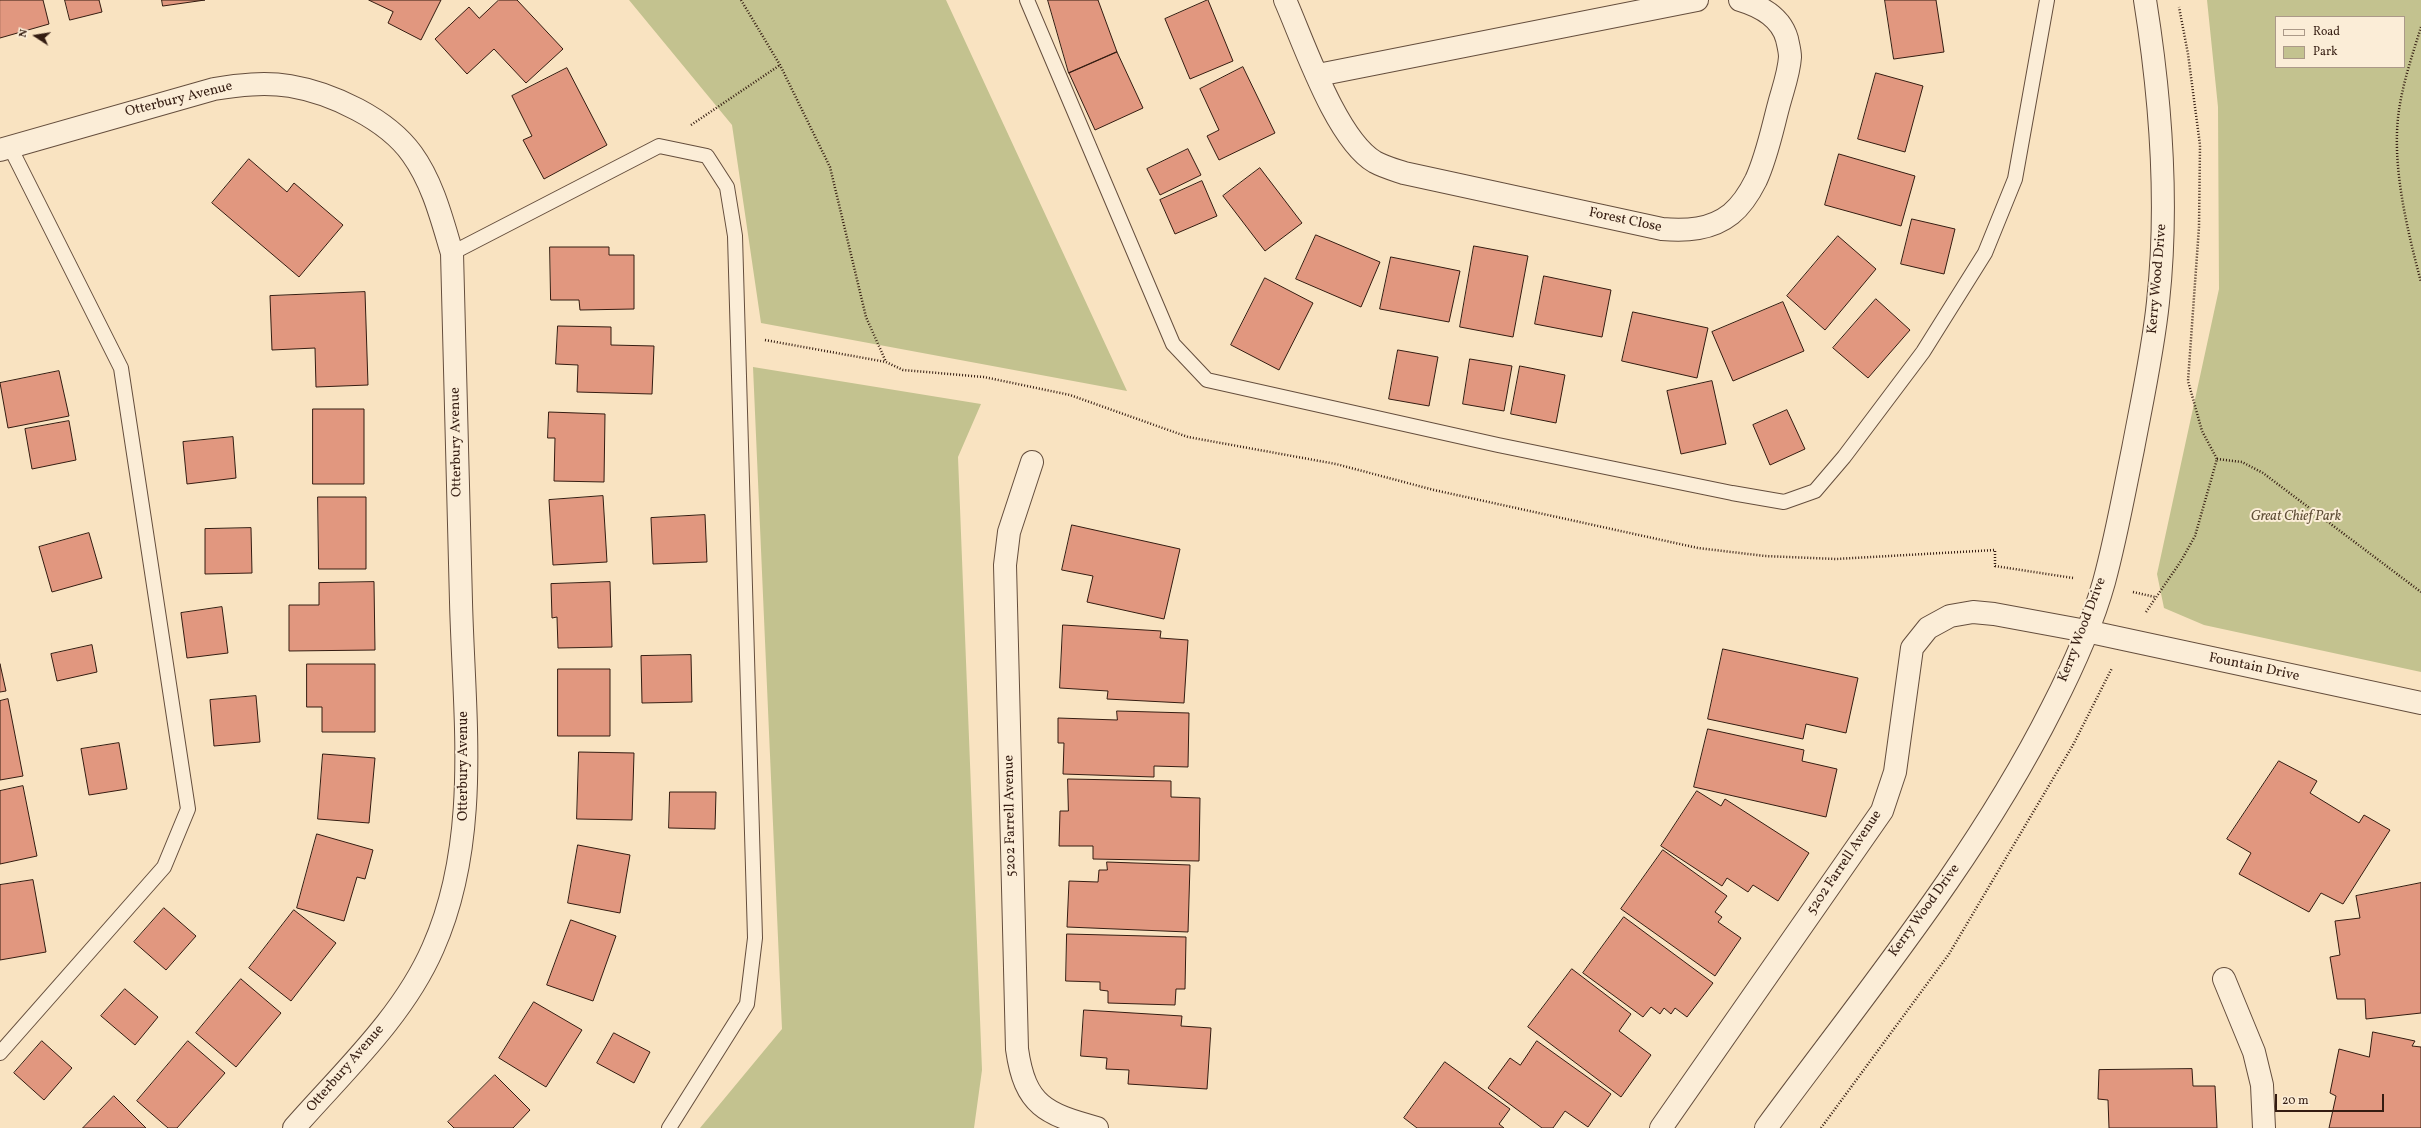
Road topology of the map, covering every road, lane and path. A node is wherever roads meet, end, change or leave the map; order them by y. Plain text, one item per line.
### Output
1 (1027, 0) edge
2 (1285, 0) edge
3 (1697, 0) edge
4 (1740, 0) edge
5 (2047, 0) edge
6 (2145, 0) edge
7 (2421, 27) edge
8 (780, 64) dead end
9 (1318, 75) junction
10 (659, 146) junction
11 (5, 148) edge
12 (452, 253) junction
13 (2421, 282) edge
14 (738, 335) junction
15 (886, 362) dead end
16 (1032, 462) dead end
17 (2421, 592) edge
18 (2155, 597) dead end
19 (2086, 631) junction
20 (2108, 674) dead end
21 (2421, 703) edge
22 (2224, 979) dead end
23 (0, 1053) edge
24 (294, 1128) edge
25 (669, 1128) edge
26 (1097, 1128) edge
27 (1661, 1128) edge
28 (1766, 1128) edge
29 (1821, 1128) edge
30 (2264, 1128) edge

1 - 5 lane
2 - 9 street, Forest Close
3 - 9 street
4 - 9 street, Forest Close
6 - 19 street, Kerry Wood Drive
7 - 13 path
8 - 10 path
10 - 12 lane
10 - 14 lane
11 - 12 street, Otterbury Avenue
11 - 23 lane
12 - 24 street, Otterbury Avenue
14 - 15 path
14 - 25 lane
16 - 26 street, 5202 Farrell Avenue
17 - 18 path
19 - 21 street, Fountain Drive
19 - 27 street, 5202 Farrell Avenue
19 - 28 street, Kerry Wood Drive
20 - 29 path
22 - 30 street

